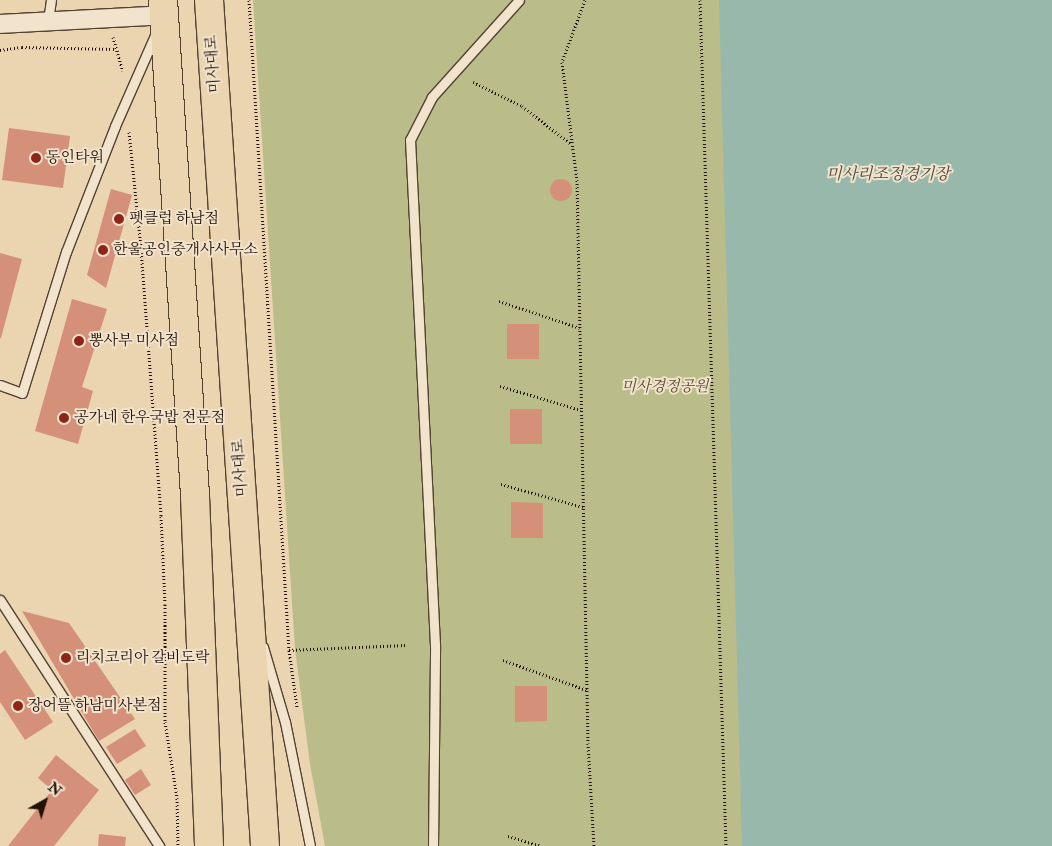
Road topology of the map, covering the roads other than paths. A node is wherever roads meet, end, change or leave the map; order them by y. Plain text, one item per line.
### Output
1 (51, 0) edge
2 (209, 0) edge
3 (519, 0) edge
4 (164, 8) edge
5 (48, 21) junction
6 (0, 24) edge
7 (0, 385) edge
8 (0, 600) edge
9 (249, 600) junction
10 (159, 846) edge
11 (209, 846) edge
12 (265, 846) edge
13 (310, 846) edge
14 (433, 846) edge

1 - 5 lane
2 - 9 main road, 미사대로
3 - 14 lane
4 - 5 street
4 - 7 lane
4 - 11 main road
5 - 6 street
8 - 10 lane
9 - 12 main road, 미사대로
9 - 13 lane

